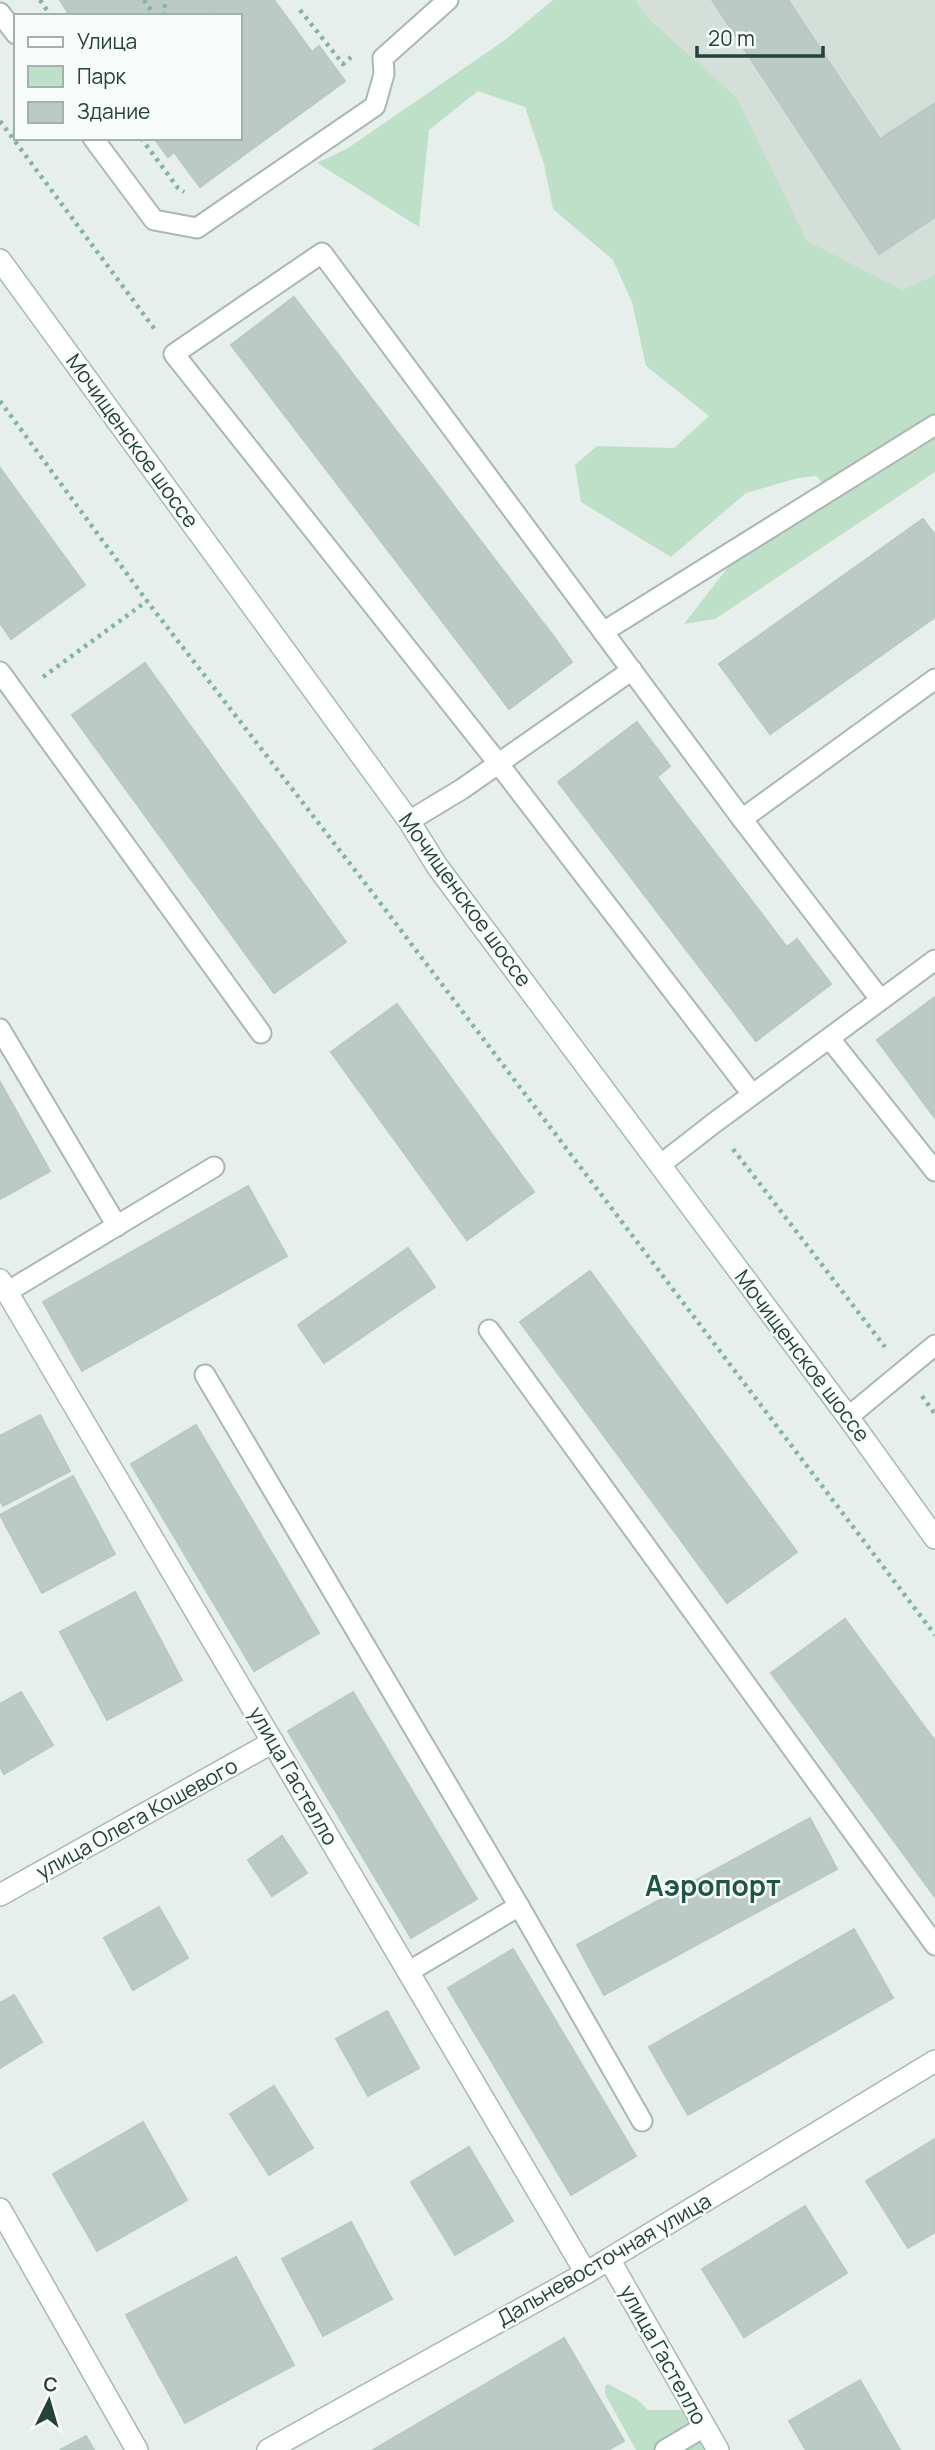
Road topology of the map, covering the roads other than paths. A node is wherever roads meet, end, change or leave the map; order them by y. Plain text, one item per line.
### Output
1 (448, 0) edge
2 (0, 13) edge
3 (14, 31) edge
4 (94, 140) edge
5 (0, 260) edge
6 (935, 425) edge
7 (603, 632) junction
8 (632, 670) junction
9 (0, 672) edge
10 (935, 679) edge
11 (498, 763) junction
12 (742, 820) junction
13 (409, 821) junction
14 (935, 960) edge
15 (880, 999) junction
16 (0, 1029) edge
17 (261, 1032) dead end
18 (830, 1039) junction
19 (752, 1094) junction
20 (660, 1165) junction
21 (214, 1167) dead end
22 (935, 1171) edge
23 (117, 1226) junction
24 (4, 1286) edge
25 (489, 1330) dead end
26 (935, 1345) edge
27 (205, 1375) dead end
28 (848, 1417) junction
29 (935, 1538) edge
30 (273, 1742) junction
31 (0, 1895) edge
32 (519, 1906) junction
33 (935, 1945) edge
34 (408, 1972) junction
35 (935, 2061) edge
36 (642, 2121) dead end
37 (0, 2209) edge
38 (609, 2259) junction
39 (586, 2273) junction
40 (704, 2427) junction
41 (137, 2450) edge
42 (268, 2450) edge
43 (665, 2450) edge
44 (718, 2450) edge

1 - 4 lane
2 - 3 lane
5 - 13 street, Мочищенское шоссе
6 - 7 lane
7 - 8 lane
7 - 11 lane
8 - 11 lane
8 - 12 lane
9 - 17 lane
10 - 12 lane
11 - 13 lane
11 - 19 lane
12 - 15 lane
13 - 20 street, Мочищенское шоссе
14 - 15 lane
15 - 18 lane
16 - 23 lane
18 - 19 lane
18 - 22 lane
19 - 20 lane
20 - 28 street, Мочищенское шоссе
21 - 23 lane
23 - 24 lane
24 - 30 street, улица Гастелло
25 - 33 lane
26 - 28 lane
27 - 32 lane
28 - 29 street, Мочищенское шоссе
30 - 31 street, улица Олега Кошевого
30 - 34 street, улица Гастелло
32 - 34 lane
32 - 36 lane
34 - 39 street, улица Гастелло
35 - 38 street, Дальневосточная улица
37 - 41 street
38 - 39 street, Дальневосточная улица
38 - 40 street, улица Гастелло
39 - 42 street, Дальневосточная улица
40 - 43 lane
40 - 44 street, улица Гастелло

